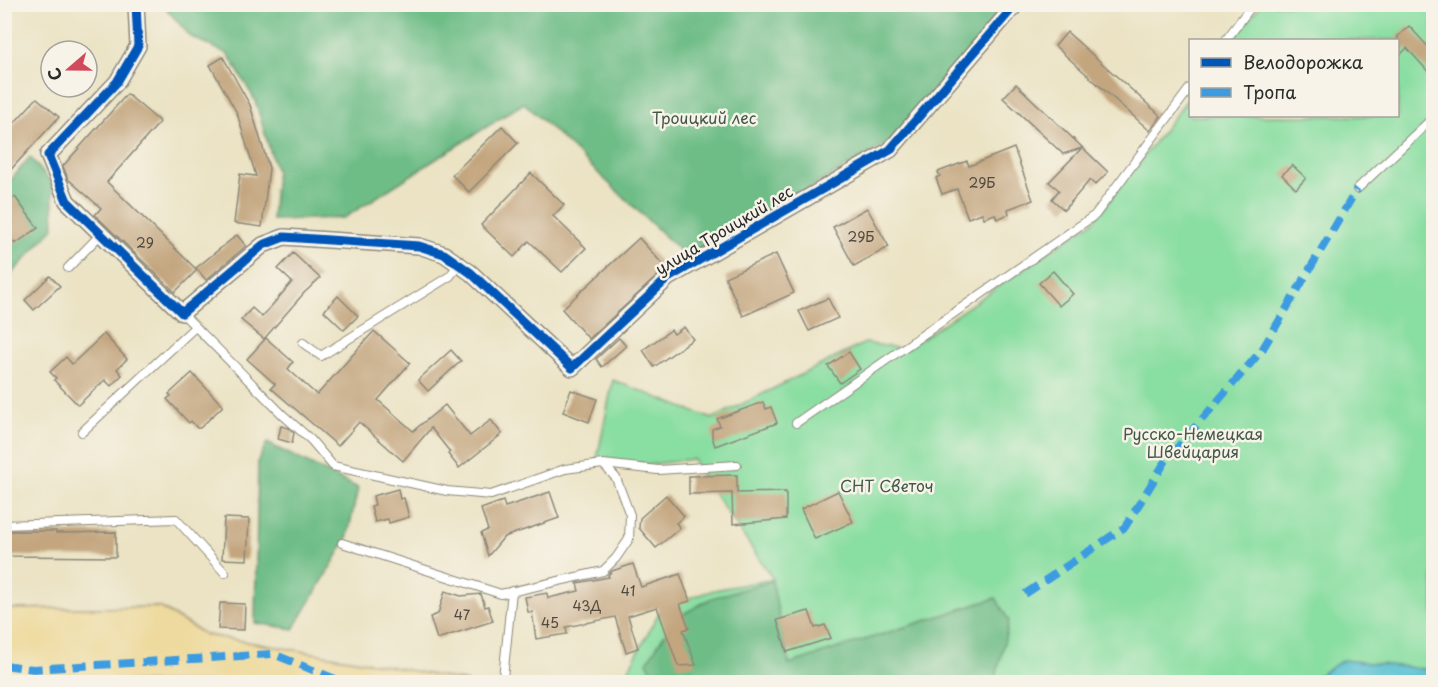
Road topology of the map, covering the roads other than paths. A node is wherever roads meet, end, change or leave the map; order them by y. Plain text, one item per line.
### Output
1 (136, 4) edge
2 (1016, 4) edge
3 (1253, 4) edge
4 (1227, 39) edge
5 (1189, 91) edge
6 (1434, 117) edge
7 (1357, 189) dead end
8 (101, 234) junction
9 (459, 264) junction
10 (68, 268) dead end
11 (182, 313) junction
12 (195, 327) junction
13 (303, 343) dead end
14 (796, 423) dead end
15 (82, 432) dead end
16 (603, 464) junction
17 (737, 465) dead end
18 (4, 525) edge
19 (342, 543) dead end
20 (225, 573) dead end
21 (512, 591) junction
22 (503, 678) dead end

1 - 8 street
2 - 9 street, улица Троицкий лес
3 - 4 lane
5 - 14 lane
6 - 7 lane
8 - 10 lane
8 - 11 street
9 - 11 street, улица Троицкий лес
9 - 13 lane
11 - 12 lane
12 - 15 lane
12 - 16 lane
16 - 17 lane
16 - 21 lane
18 - 20 lane
19 - 21 lane
21 - 22 lane

